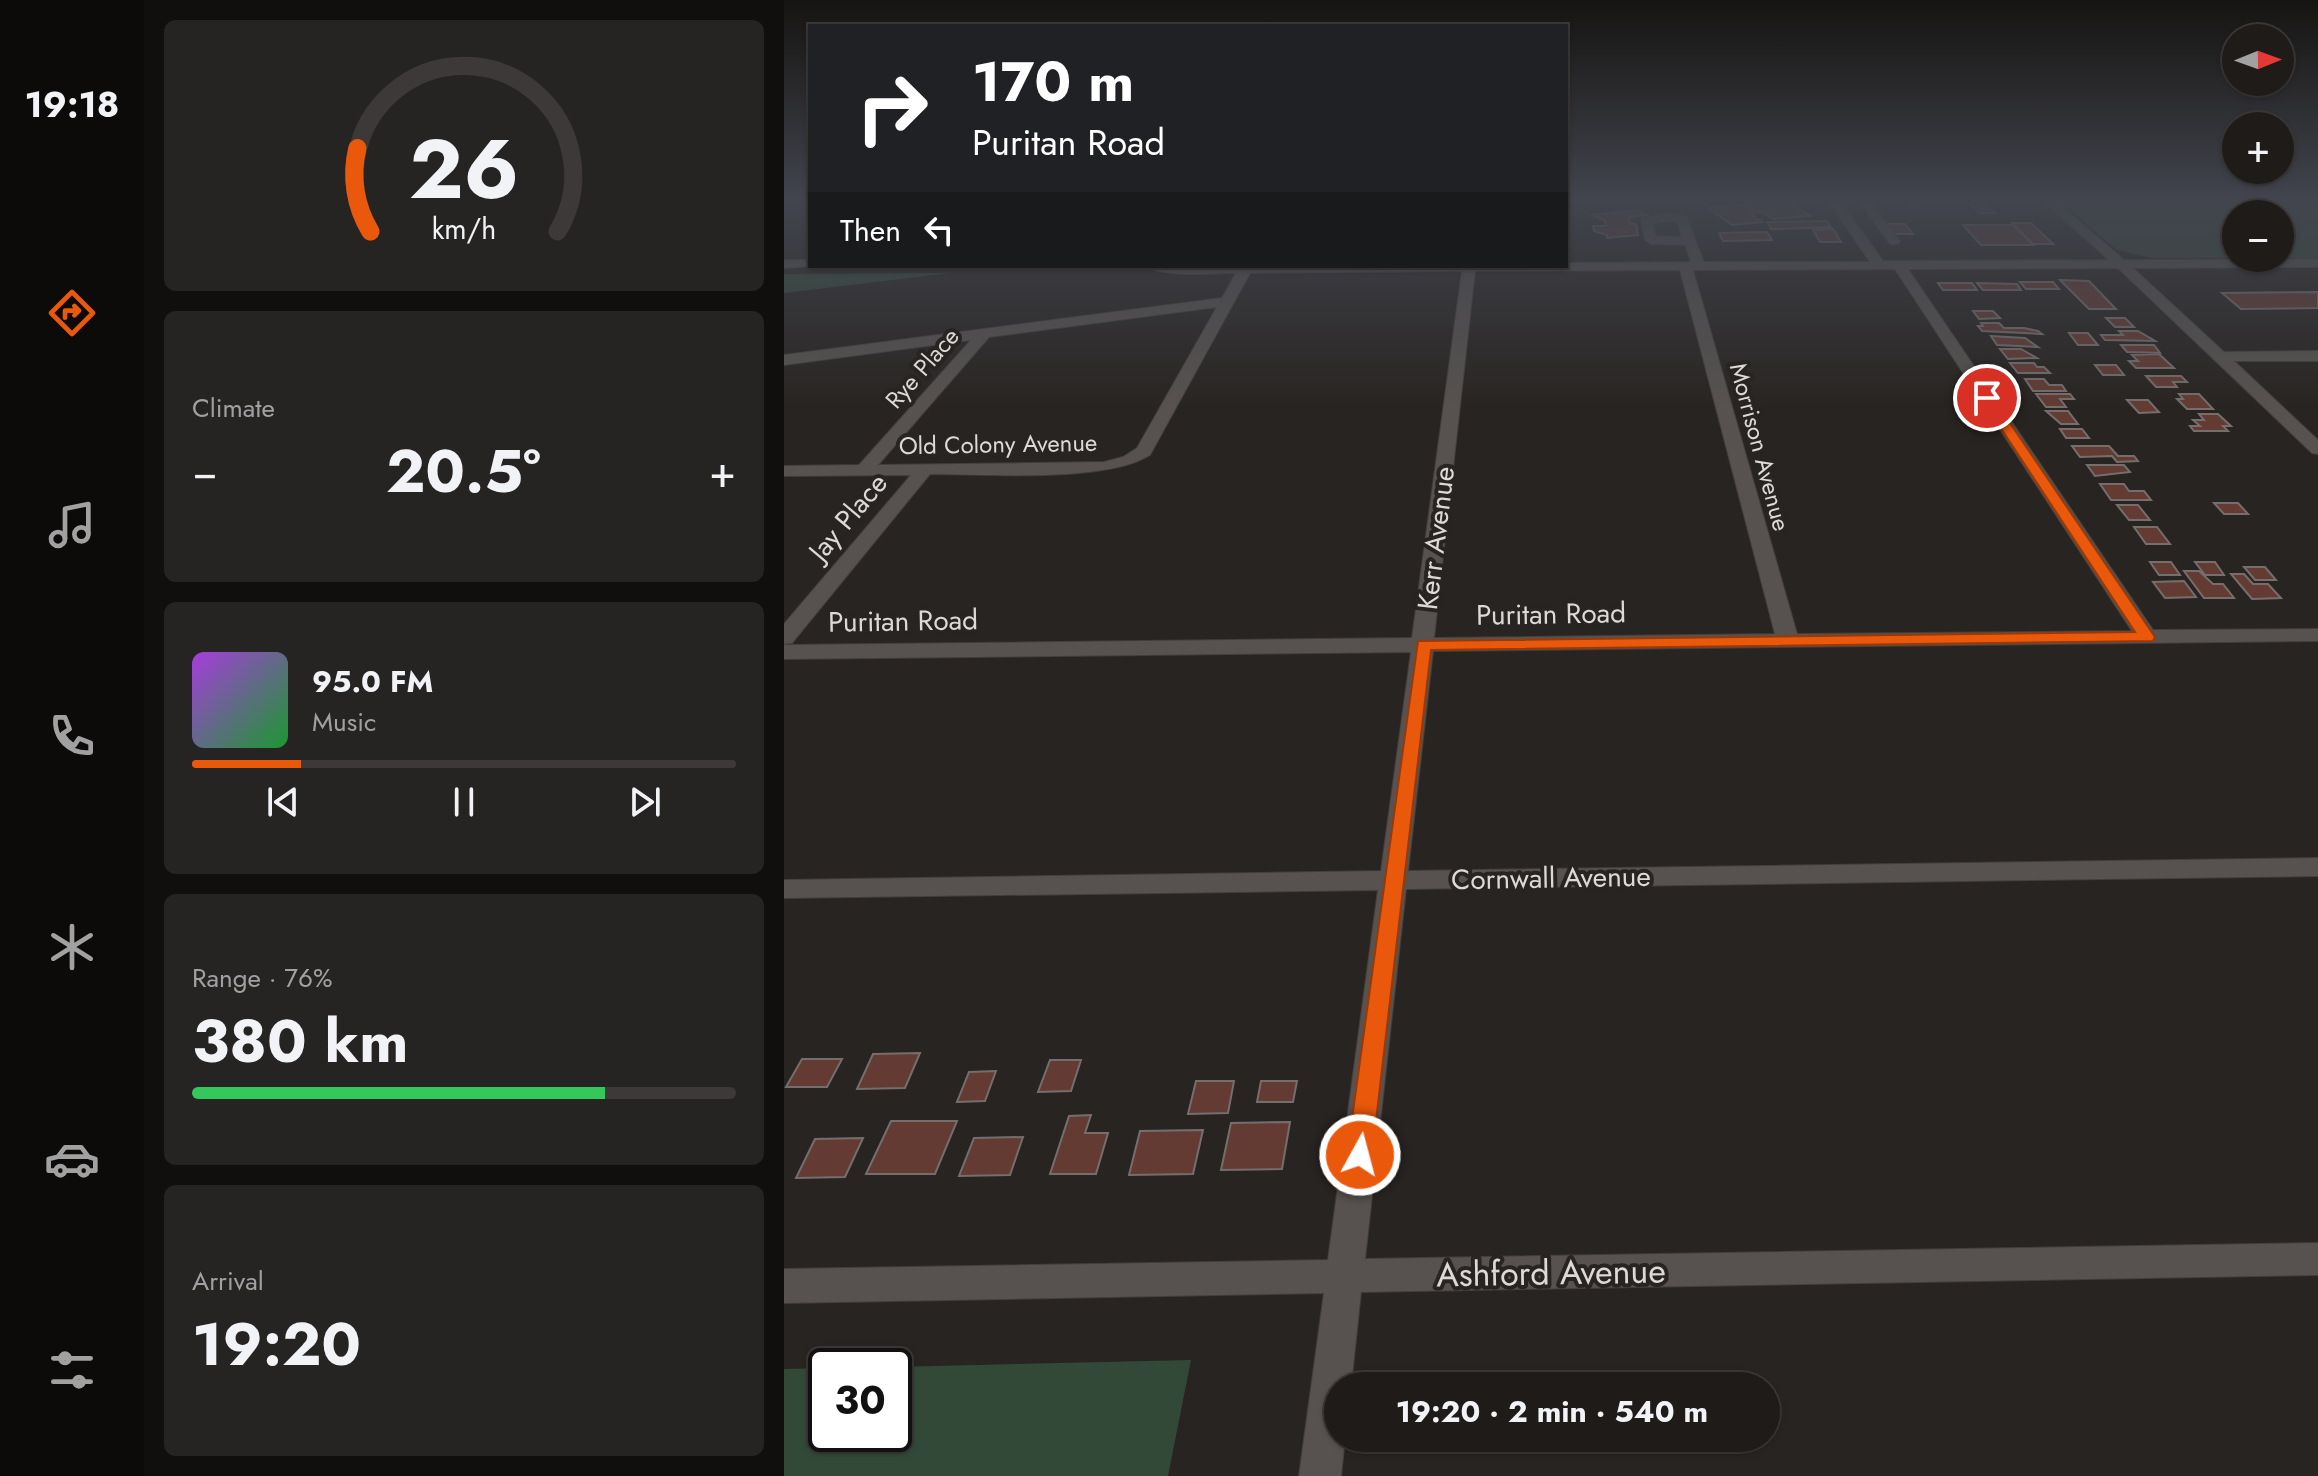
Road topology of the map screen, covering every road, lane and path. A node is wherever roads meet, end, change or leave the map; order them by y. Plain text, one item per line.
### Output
1 (1244, 271) edge
2 (1469, 271) edge
3 (1693, 271) edge
4 (1903, 271) edge
5 (2128, 271) edge
6 (1226, 302) junction
7 (985, 333) junction
8 (2318, 356) edge
9 (2220, 357) junction
10 (784, 360) edge
11 (2318, 449) edge
12 (925, 469) junction
13 (864, 470) junction
14 (784, 471) edge
15 (2318, 635) edge
16 (2147, 637) junction
17 (784, 638) edge
18 (1788, 641) junction
19 (1424, 645) junction
20 (784, 652) edge
21 (2318, 867) edge
22 (1393, 880) junction
23 (784, 889) edge
24 (2318, 1259) edge
25 (1345, 1277) junction
26 (784, 1286) edge
27 (1320, 1476) edge

1 - 6 street, Old Colony Avenue
2 - 19 street, Kerr Avenue
3 - 18 street, Morrison Avenue
4 - 16 street
5 - 9 street
6 - 7 street
6 - 12 street, Old Colony Avenue
7 - 10 street
7 - 13 street, Rye Place
8 - 9 street
9 - 11 street
12 - 13 street, Old Colony Avenue
12 - 17 street, Jay Place
13 - 14 street, Old Colony Avenue
15 - 16 street, Puritan Road
16 - 18 street, Puritan Road
18 - 19 street, Puritan Road
19 - 20 street, Puritan Road
19 - 22 street, Kerr Avenue
21 - 22 street, Cornwall Avenue
22 - 23 street, Cornwall Avenue
22 - 25 street, Kerr Avenue
24 - 25 street, Ashford Avenue
25 - 26 street, Ashford Avenue
25 - 27 street, Kerr Avenue

